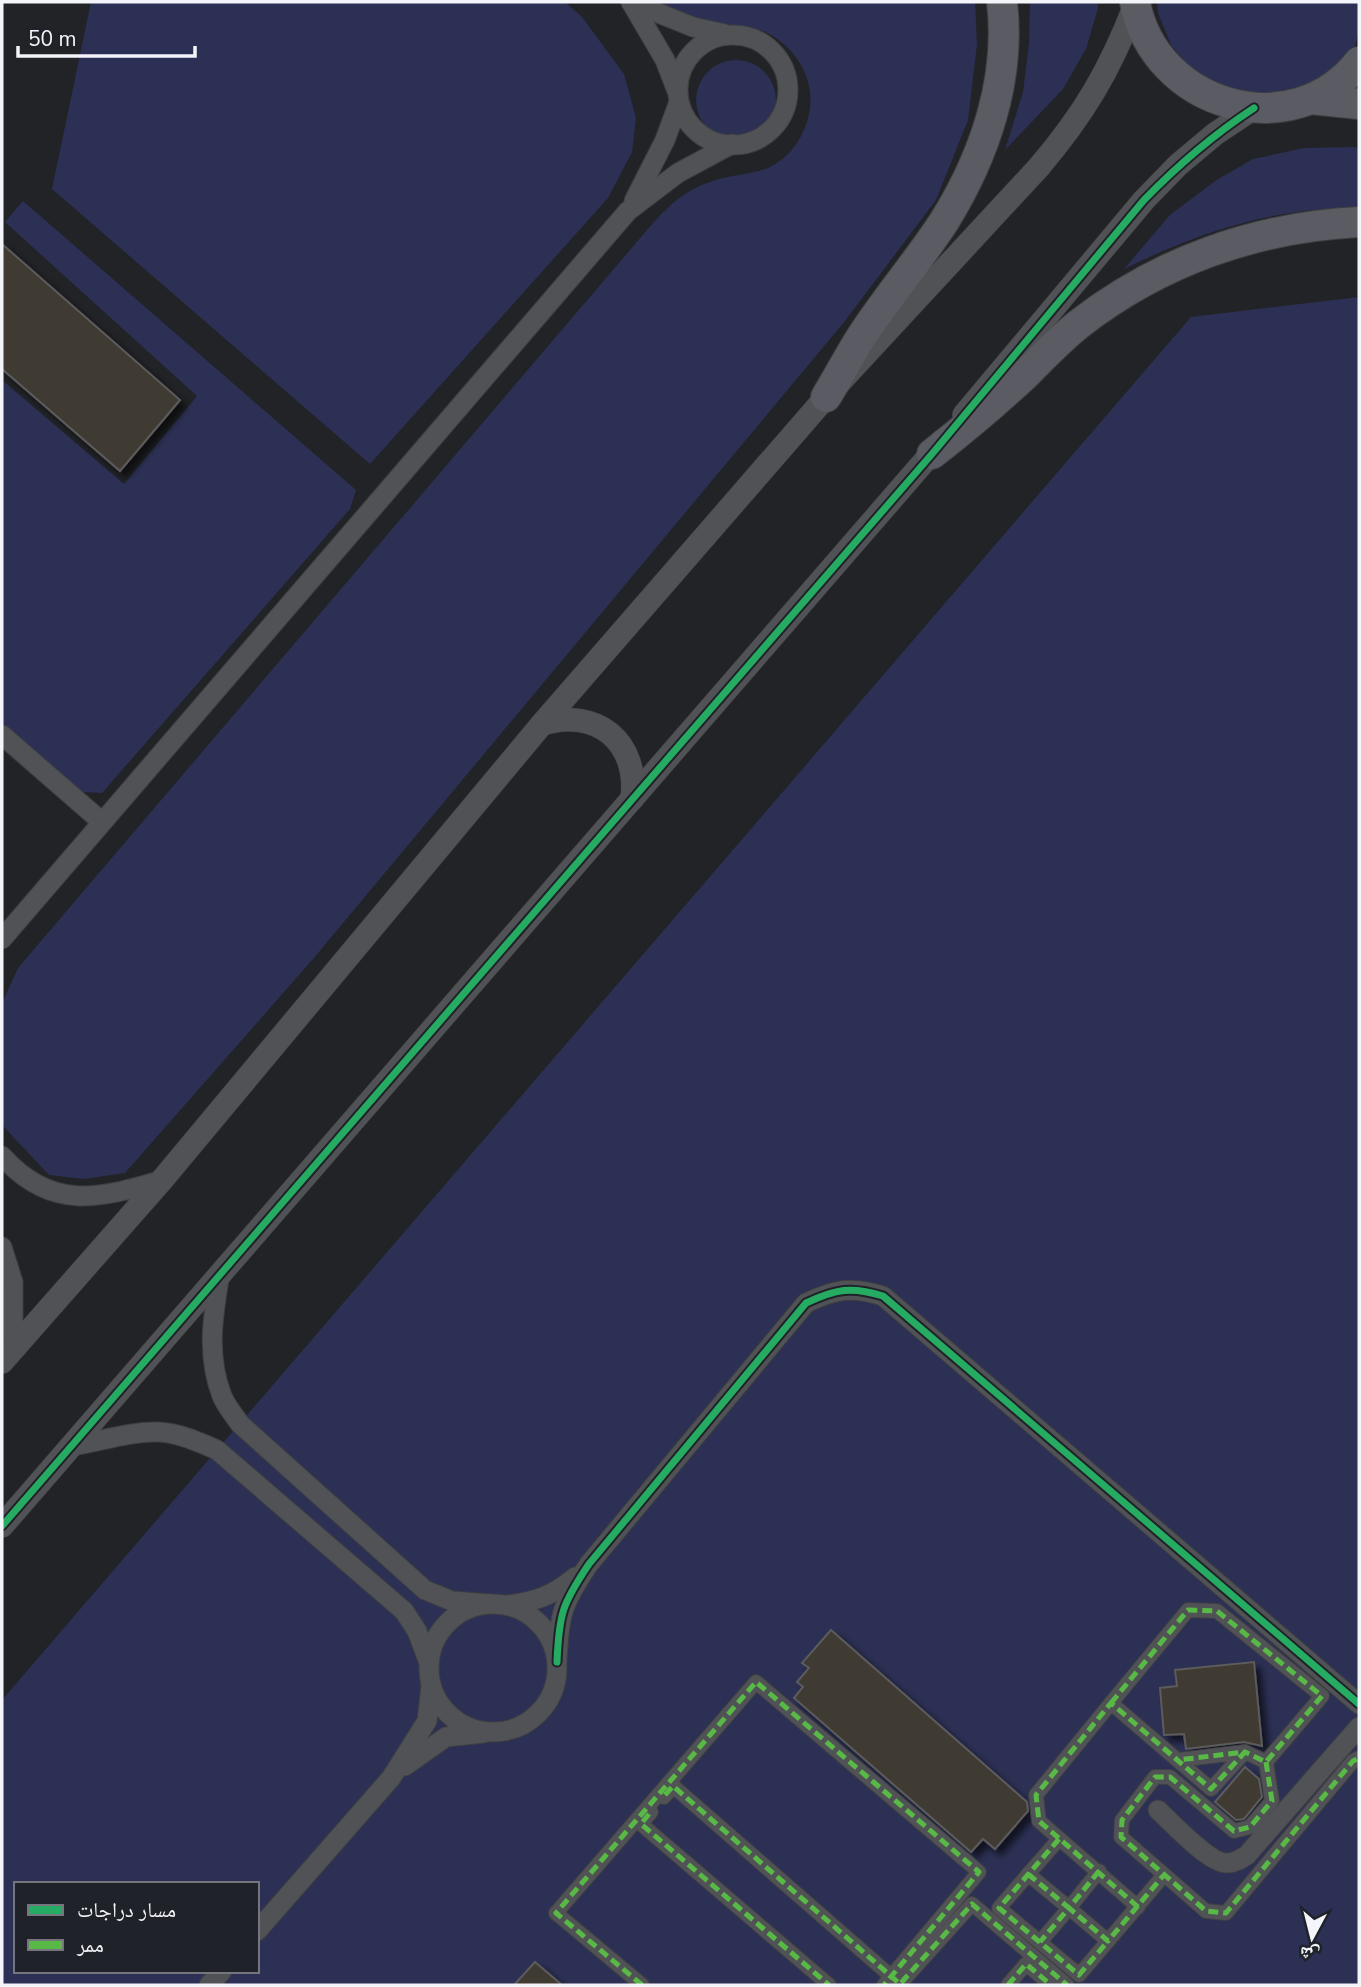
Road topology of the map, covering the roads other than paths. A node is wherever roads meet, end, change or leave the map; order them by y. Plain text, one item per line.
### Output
1 (631, 2) edge
2 (1002, 2) edge
3 (1135, 3) edge
4 (726, 35) junction
5 (1359, 62) edge
6 (678, 97) junction
7 (1311, 99) junction
8 (1359, 104) edge
9 (1254, 108) junction
10 (732, 144) junction
11 (628, 211) junction
12 (1359, 222) edge
13 (826, 397) junction
14 (932, 454) junction
15 (542, 723) junction
16 (2, 735) edge
17 (2, 748) edge
18 (30, 761) junction
19 (632, 799) junction
20 (102, 822) junction
21 (2, 939) edge
22 (2, 1156) edge
23 (162, 1180) junction
24 (2, 1247) edge
25 (220, 1273) junction
26 (8, 1355) edge
27 (71, 1446) junction
28 (2, 1526) edge
29 (589, 1564) junction
30 (498, 1605) junction
31 (557, 1662) junction
32 (429, 1663) junction
33 (432, 1685) junction
34 (1111, 1703) junction
35 (1359, 1704) edge
36 (1359, 1727) edge
37 (493, 1732) junction
38 (1245, 1752) junction
39 (1359, 1758) edge
40 (1178, 1760) junction
41 (1266, 1762) junction
42 (391, 1779) junction
43 (1158, 1810) dead end
44 (1059, 1839) junction
45 (1099, 1871) junction
46 (1028, 1874) junction
47 (1163, 1876) junction
48 (1138, 1907) junction
49 (1069, 1908) junction
50 (259, 1929) edge
51 (1108, 1941) junction
52 (1040, 1942) junction
53 (888, 1981) edge
54 (642, 1985) edge
55 (829, 1985) edge
56 (1008, 1985) edge
57 (1051, 1985) edge
58 (1067, 1985) edge

1 - 4 street
1 - 6 street
2 - 13 main road
3 - 9 main road
3 - 13 street
4 - 6 street
4 - 10 street
5 - 7 main road
6 - 10 street
6 - 11 street
7 - 8 main road
7 - 9 main road
9 - 14 street
10 - 11 street
11 - 20 street
12 - 14 main road
13 - 15 street
14 - 19 street
15 - 19 street
15 - 23 street
16 - 18 street
17 - 18 street
18 - 20 street
19 - 25 street
20 - 21 street
22 - 23 street
23 - 26 street
24 - 26 street
25 - 27 street
25 - 30 street
27 - 28 street
27 - 32 street
29 - 30 street
29 - 31 street
29 - 35 street
30 - 31 street
30 - 32 street
31 - 37 street
32 - 33 street
33 - 37 street
33 - 42 street
34 - 40 street
34 - 41 street
34 - 44 street
36 - 43 street
37 - 42 street
38 - 40 street
38 - 40 street
38 - 41 street
39 - 47 street
41 - 47 street
42 - 50 street
44 - 45 street
44 - 46 street
45 - 48 street
45 - 49 street
46 - 49 street
46 - 52 street
47 - 48 street
48 - 51 street
49 - 51 street
49 - 52 street
51 - 52 street
53 - 54 street
53 - 55 street
53 - 58 street
56 - 57 street

